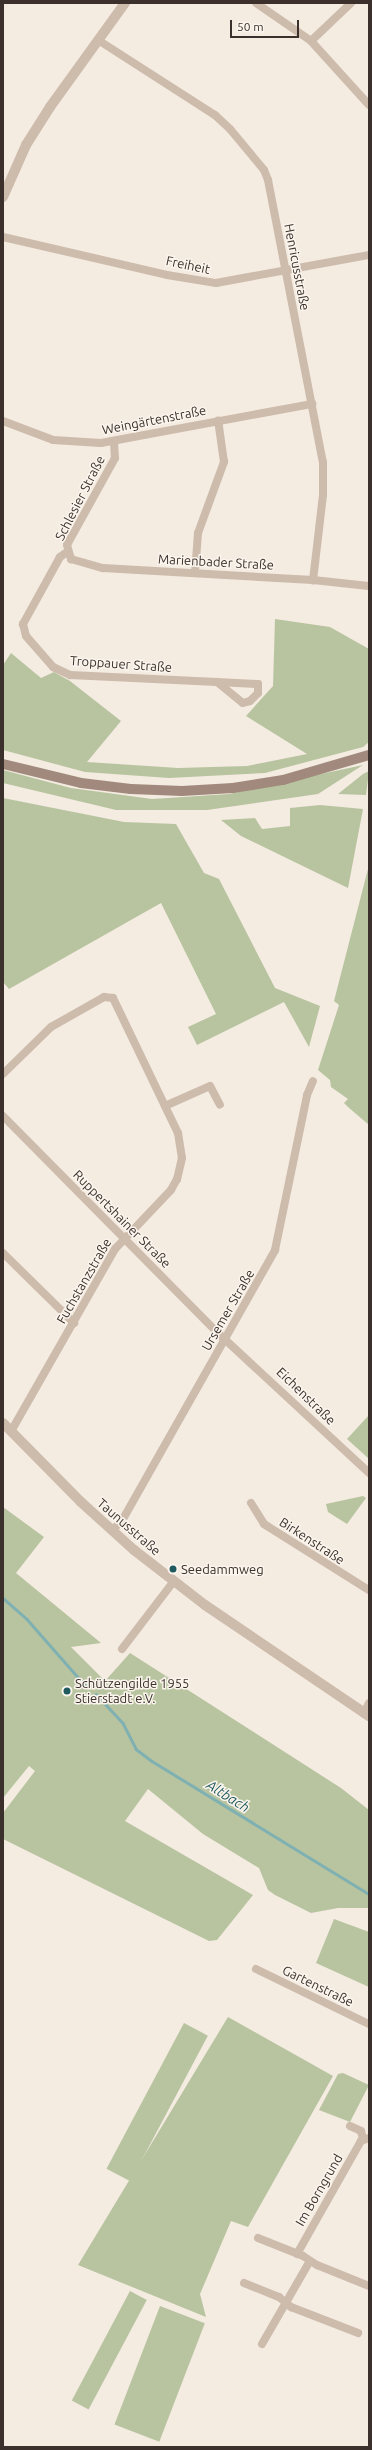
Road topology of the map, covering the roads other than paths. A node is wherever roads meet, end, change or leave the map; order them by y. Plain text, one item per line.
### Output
1 (125, 3) edge
2 (256, 3) edge
3 (351, 3) edge
4 (98, 40) junction
5 (311, 41) junction
6 (369, 105) edge
7 (3, 197) edge
8 (3, 237) edge
9 (369, 255) edge
10 (286, 271) junction
11 (312, 404) junction
12 (218, 420) junction
13 (3, 421) edge
14 (114, 441) junction
15 (67, 552) junction
16 (195, 573) junction
17 (313, 580) junction
18 (369, 586) edge
19 (23, 624) joint
20 (217, 682) junction
21 (369, 754) edge
22 (3, 764) edge
23 (3, 1074) edge
24 (313, 1081) dead end
25 (220, 1105) dead end
26 (165, 1106) junction
27 (3, 1116) edge
28 (124, 1238) junction
29 (3, 1253) edge
30 (74, 1323) junction
31 (225, 1338) junction
32 (3, 1423) edge
33 (11, 1431) junction
34 (369, 1473) edge
35 (251, 1503) dead end
36 (112, 1531) junction
37 (174, 1581) junction
38 (369, 1590) edge
39 (122, 1649) dead end
40 (369, 1703) edge
41 (366, 1715) edge
42 (256, 1969) dead end
43 (369, 2024) edge
44 (350, 2126) dead end
45 (366, 2139) edge
46 (258, 2238) dead end
47 (297, 2254) junction
48 (310, 2261) junction
49 (244, 2283) dead end
50 (369, 2286) edge
51 (285, 2302) junction
52 (358, 2333) dead end
53 (262, 2344) dead end

1 - 4 street
2 - 5 street
3 - 5 street
4 - 7 street
4 - 10 street, Henricusstraße
5 - 6 street
8 - 10 street, Freiheit
9 - 10 street, Freiheit
10 - 11 street, Henricusstraße
11 - 12 street, Weingärtenstraße
11 - 17 street, Henricusstraße
12 - 14 street, Weingärtenstraße
12 - 16 street
13 - 14 street, Weingärtenstraße
14 - 15 street, Schlesier Straße
15 - 16 street, Marienbader Straße
15 - 19 street, Schlesier Straße
16 - 17 street, Marienbader Straße
17 - 18 street, Marienbader Straße
19 - 20 street, Troppauer Straße
20 - 20 street, Troppauer Straße
21 - 22 main road
23 - 26 street, Fuchstanzstraße
24 - 31 street, Ursemer Straße
25 - 26 street
26 - 28 street, Fuchstanzstraße
27 - 28 street, Ruppertshainer Straße
28 - 30 street, Fuchstanzstraße
28 - 31 street, Ruppertshainer Straße
29 - 30 street
30 - 33 street, Fuchstanzstraße
31 - 34 street, Eichenstraße
31 - 36 street, Ursemer Straße
32 - 33 street, Taunusstraße
33 - 36 street, Taunusstraße
35 - 38 street, Birkenstraße
36 - 37 street, Taunusstraße
37 - 39 street
37 - 41 street, Taunusstraße
40 - 41 street
42 - 43 street, Gartenstraße
44 - 45 street, Im Borngrund
45 - 47 street, Im Borngrund
46 - 47 street
47 - 48 street
48 - 50 street
48 - 51 street
49 - 51 street
51 - 52 street
51 - 53 street

